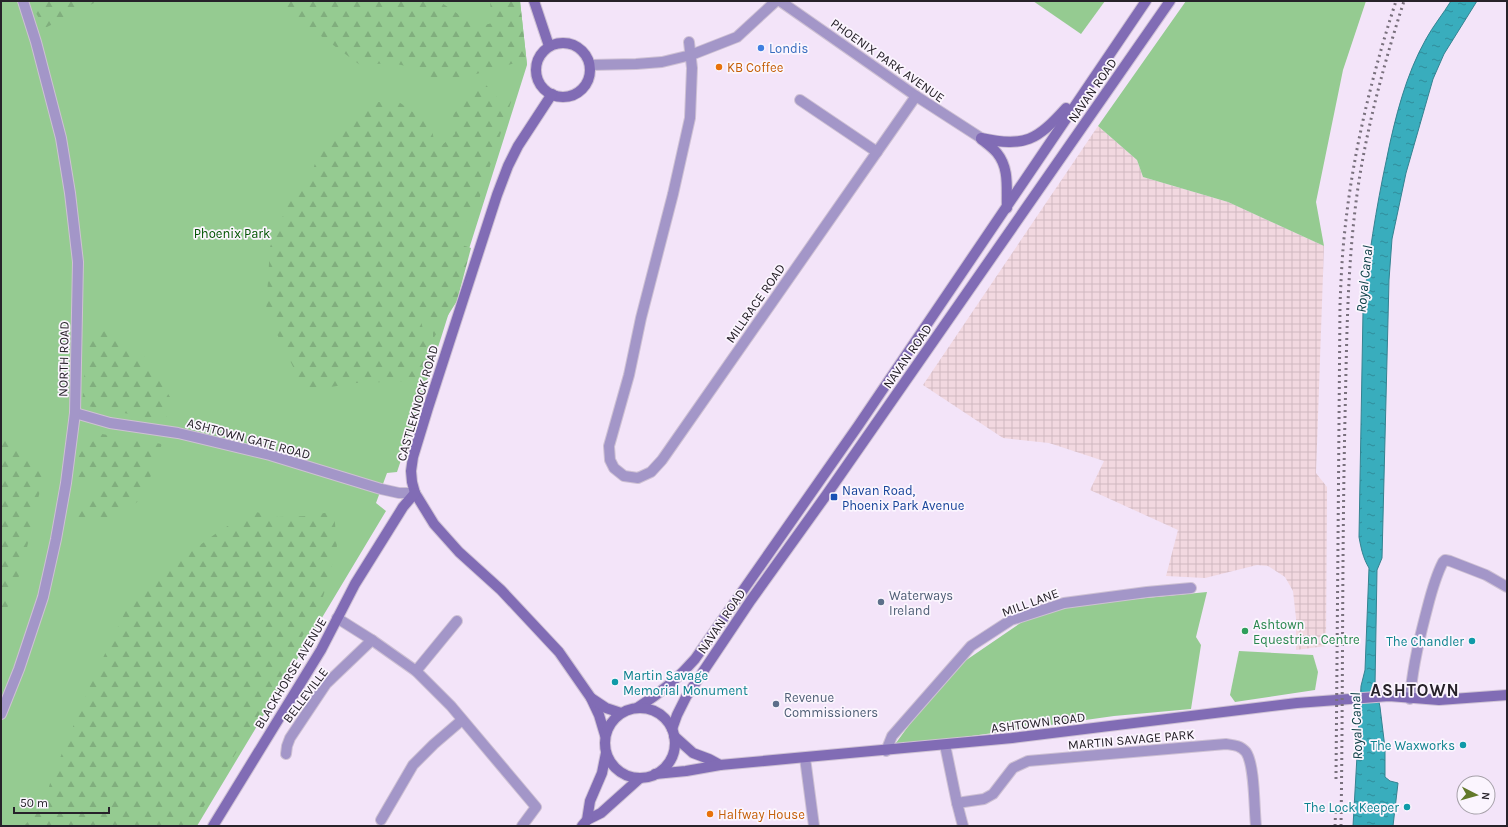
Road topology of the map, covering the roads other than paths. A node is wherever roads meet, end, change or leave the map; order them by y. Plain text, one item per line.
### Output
1 (23, 1) edge
2 (534, 1) edge
3 (776, 1) edge
4 (780, 1) edge
5 (1146, 1) edge
6 (1170, 1) edge
7 (689, 42) dead end
8 (549, 46) junction
9 (691, 56) junction
10 (590, 65) junction
11 (1087, 86) junction
12 (552, 94) junction
13 (916, 96) junction
14 (800, 100) dead end
15 (981, 138) junction
16 (877, 152) junction
17 (1006, 208) junction
18 (75, 412) junction
19 (415, 493) junction
20 (1507, 587) edge
21 (1191, 588) dead end
22 (337, 618) junction
23 (457, 621) dead end
24 (372, 640) junction
25 (416, 671) junction
26 (1507, 695) edge
27 (591, 698) junction
28 (1410, 698) junction
29 (637, 708) junction
30 (621, 713) junction
31 (1, 714) edge
32 (462, 720) junction
33 (673, 733) junction
34 (605, 736) junction
35 (945, 745) junction
36 (886, 750) junction
37 (606, 752) junction
38 (286, 754) dead end
39 (805, 758) junction
40 (720, 765) junction
41 (655, 774) junction
42 (640, 778) junction
43 (957, 803) junction
44 (381, 820) dead end
45 (584, 823) edge
46 (213, 826) edge
47 (522, 826) edge
48 (814, 826) edge
49 (963, 826) edge
50 (1256, 826) edge

1 - 18 street, NORTH ROAD
2 - 8 main road
3 - 9 street
4 - 13 street, PHOENIX PARK AVENUE
5 - 11 main road, NAVAN ROAD
6 - 33 main road, NAVAN ROAD
7 - 9 street
8 - 10 main road
8 - 12 main road
9 - 10 street
9 - 16 street, MILLRACE ROAD
10 - 12 main road
11 - 15 main road
11 - 17 main road, NAVAN ROAD
12 - 19 main road, CASTLEKNOCK ROAD
13 - 15 street, PHOENIX PARK AVENUE
13 - 16 street, MILLRACE ROAD
14 - 16 street
15 - 17 main road
17 - 29 main road, NAVAN ROAD
18 - 19 street, ASHTOWN GATE ROAD
18 - 31 street, NORTH ROAD
19 - 22 main road, BLACKHORSE AVENUE
19 - 27 main road, CASTLEKNOCK ROAD
20 - 28 street
21 - 36 street, MILL LANE
22 - 24 street
22 - 46 main road, BLACKHORSE AVENUE
23 - 25 street
24 - 25 street
24 - 38 street, BELLEVILLE
25 - 32 street
26 - 28 main road
27 - 30 main road, CASTLEKNOCK ROAD
27 - 34 main road, CASTLEKNOCK ROAD
28 - 35 main road, ASHTOWN ROAD
29 - 30 main road
29 - 33 main road
30 - 34 main road
32 - 44 street
32 - 47 street
33 - 40 main road
33 - 41 main road
34 - 37 main road
35 - 36 main road, ASHTOWN ROAD
35 - 43 street
36 - 39 main road, ASHTOWN ROAD
37 - 42 main road
37 - 45 main road
39 - 40 main road, ASHTOWN ROAD
39 - 48 street
40 - 41 main road, ASHTOWN ROAD
41 - 42 main road
42 - 45 main road
43 - 49 street
43 - 50 street, MARTIN SAVAGE PARK

